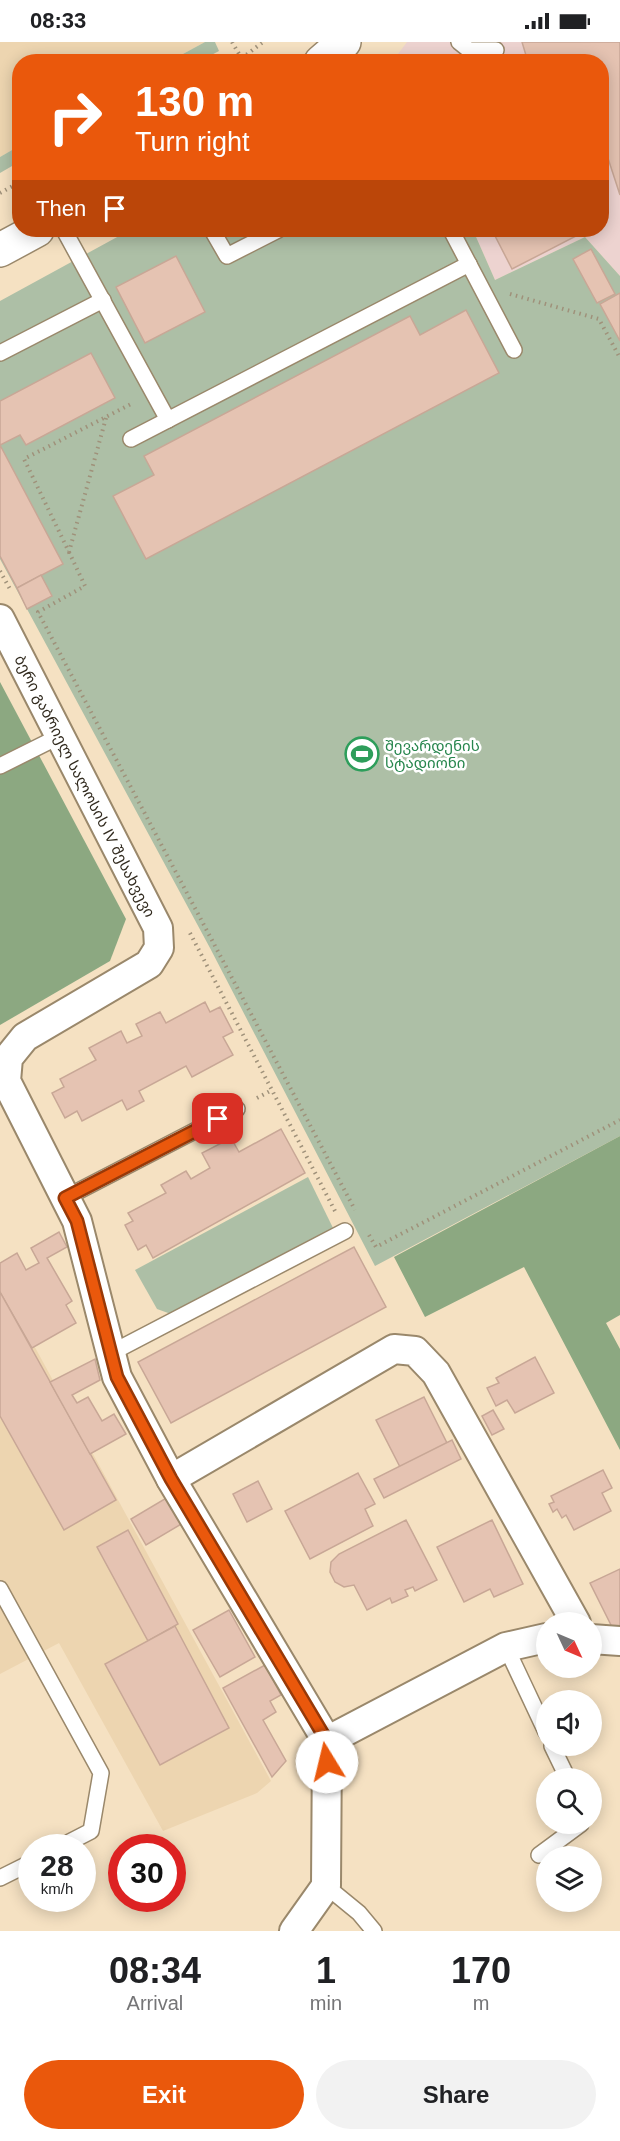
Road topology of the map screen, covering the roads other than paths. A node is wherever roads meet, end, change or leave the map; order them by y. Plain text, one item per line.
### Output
1 (459, 42) edge
2 (496, 50) dead end
3 (24, 237) edge
4 (68, 237) edge
5 (216, 237) edge
6 (264, 237) edge
7 (455, 237) edge
8 (0, 250) edge
9 (469, 264) junction
10 (103, 300) junction
11 (514, 350) dead end
12 (0, 353) edge
13 (168, 420) junction
14 (131, 439) dead end
15 (0, 619) edge
16 (60, 736) junction
17 (0, 766) edge
18 (237, 1109) dead end
19 (65, 1198) junction
20 (345, 1231) dead end
21 (111, 1353) junction
22 (171, 1479) junction
23 (0, 1588) edge
24 (570, 1612) edge
25 (536, 1640) edge
26 (602, 1640) edge
27 (620, 1641) edge
28 (506, 1647) junction
29 (536, 1711) edge
30 (327, 1741) junction
31 (85, 1834) edge
32 (567, 1834) edge
33 (551, 1846) edge
34 (18, 1869) edge
35 (0, 1878) edge
36 (326, 1886) junction
37 (294, 1931) edge
38 (374, 1931) edge

1 - 2 lane
3 - 8 main road
4 - 10 lane
5 - 6 lane
7 - 9 lane
9 - 11 lane
9 - 13 lane
10 - 12 lane
10 - 13 lane
13 - 14 lane
15 - 16 street, ბერი გაბრიელ სალოსის IV შესახვევი
16 - 17 lane
16 - 19 street, ბერი გაბრიელ სალოსის IV შესახვევი
18 - 19 lane
19 - 21 street, ბერი გაბრიელ სალოსის IV შესახვევი
20 - 21 lane
21 - 22 street, ბერი გაბრიელ სალოსის IV შესახვევი
22 - 24 street
22 - 30 street, ბერი გაბრიელ სალოსის IV შესახვევი
23 - 31 lane
25 - 28 street
26 - 27 street
28 - 29 lane
28 - 30 street
30 - 36 street
32 - 33 lane
34 - 35 lane
36 - 37 street
36 - 38 lane

